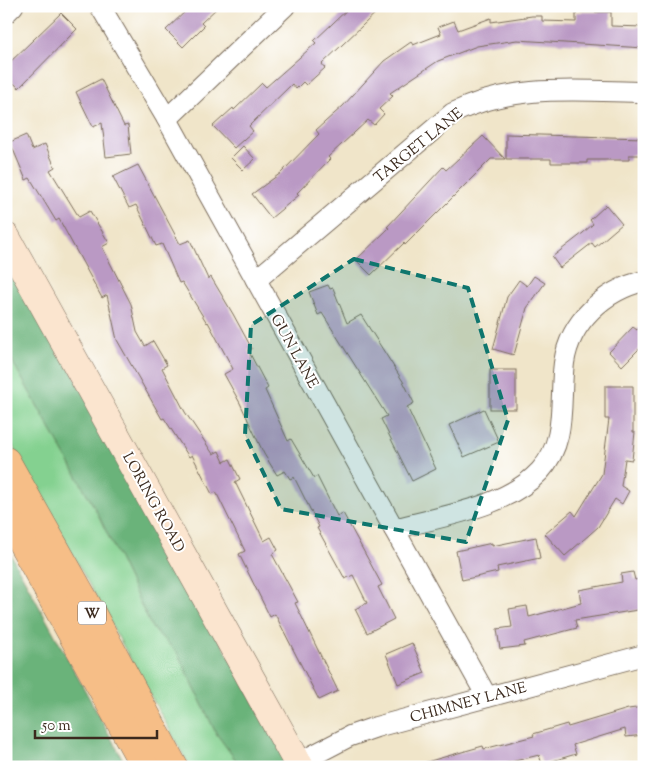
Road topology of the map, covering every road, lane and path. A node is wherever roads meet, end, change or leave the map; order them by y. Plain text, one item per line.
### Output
1 (13, 6) edge
2 (100, 6) edge
3 (285, 6) edge
4 (6, 13) edge
5 (644, 92) edge
6 (167, 119) junction
7 (6, 237) edge
8 (256, 280) junction
9 (644, 281) edge
10 (6, 461) edge
11 (6, 514) edge
12 (394, 529) junction
13 (644, 655) edge
14 (487, 697) junction
15 (299, 765) edge
16 (145, 767) edge
17 (174, 767) edge

1 - 4 street
2 - 6 street, GUN LANE
3 - 6 street
5 - 8 street, TARGET LANE
6 - 8 street, GUN LANE
7 - 15 street, LORING ROAD
8 - 12 street, GUN LANE
9 - 12 street
10 - 17 highway, W
11 - 16 highway, W
12 - 14 street, GUN LANE
13 - 14 street, CHIMNEY LANE
14 - 15 street, CHIMNEY LANE

